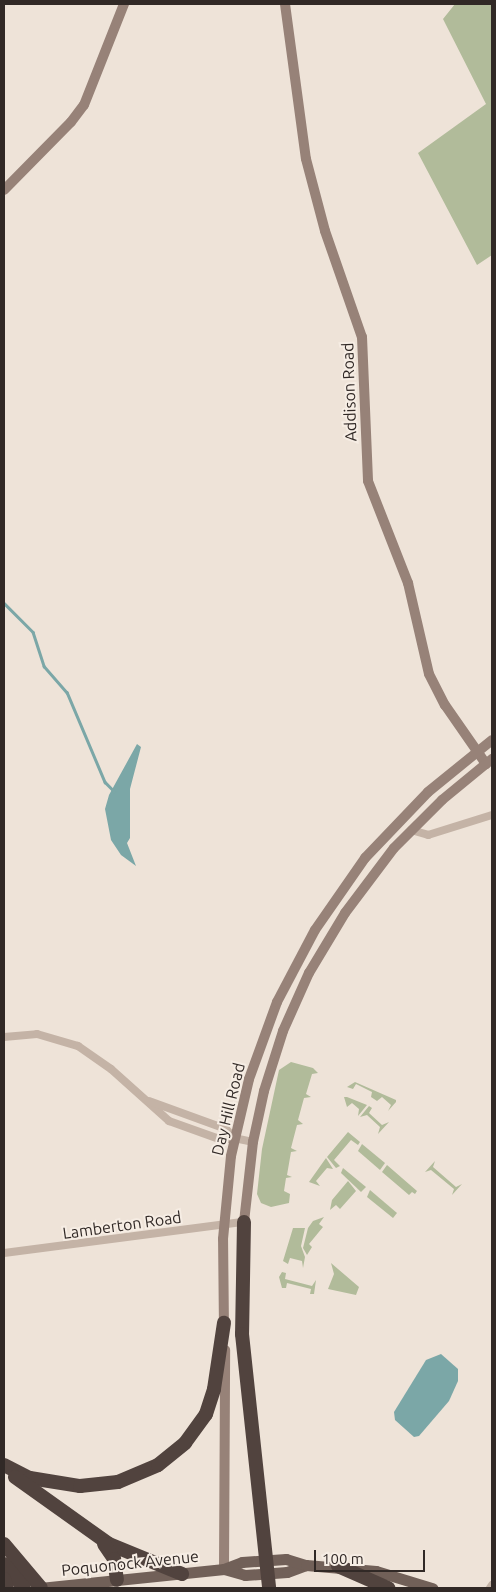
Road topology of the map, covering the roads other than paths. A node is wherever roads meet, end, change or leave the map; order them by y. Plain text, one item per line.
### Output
1 (124, 4) edge
2 (285, 4) edge
3 (4, 190) edge
4 (492, 740) edge
5 (476, 751) junction
6 (489, 761) edge
7 (492, 815) edge
8 (411, 830) junction
9 (340, 892) junction
10 (353, 901) junction
11 (294, 967) junction
12 (309, 973) junction
13 (4, 1037) edge
14 (149, 1101) junction
15 (234, 1138) junction
16 (253, 1142) junction
17 (244, 1222) junction
18 (224, 1225) junction
19 (4, 1253) edge
20 (224, 1323) junction
21 (4, 1466) edge
22 (100, 1540) junction
23 (4, 1544) edge
24 (338, 1566) junction
25 (4, 1569) edge
26 (224, 1569) junction
27 (182, 1574) junction
28 (117, 1580) junction
29 (7, 1588) edge
30 (24, 1588) edge
31 (40, 1588) edge
32 (269, 1588) edge
33 (388, 1588) edge
34 (432, 1588) edge

1 - 3 main road
2 - 5 main road, Addison Road
4 - 5 main road, Day Hill Road
5 - 6 main road, Addison Road
5 - 9 main road, Day Hill Road
6 - 8 main road, Day Hill Road
7 - 8 street
8 - 10 main road, Day Hill Road
9 - 10 main road
9 - 11 main road, Day Hill Road
10 - 12 main road, Day Hill Road
11 - 12 main road
11 - 15 main road, Day Hill Road
12 - 16 main road, Day Hill Road
13 - 14 street
14 - 15 street
14 - 15 street
15 - 16 street
15 - 18 main road, Day Hill Road
16 - 17 main road, Day Hill Road
17 - 18 street, Lamberton Road
17 - 32 highway
18 - 19 street, Lamberton Road
18 - 20 main road, Day Hill Road
20 - 21 highway
20 - 26 main road, Day Hill Road
21 - 22 highway
22 - 27 highway
22 - 28 highway
23 - 31 highway
24 - 26 main road, Poquonock Avenue
24 - 33 highway
24 - 34 main road, Poquonock Avenue
25 - 29 highway
25 - 30 highway
26 - 27 main road, Poquonock Avenue
27 - 28 main road, Poquonock Avenue
28 - 31 main road, Poquonock Avenue

